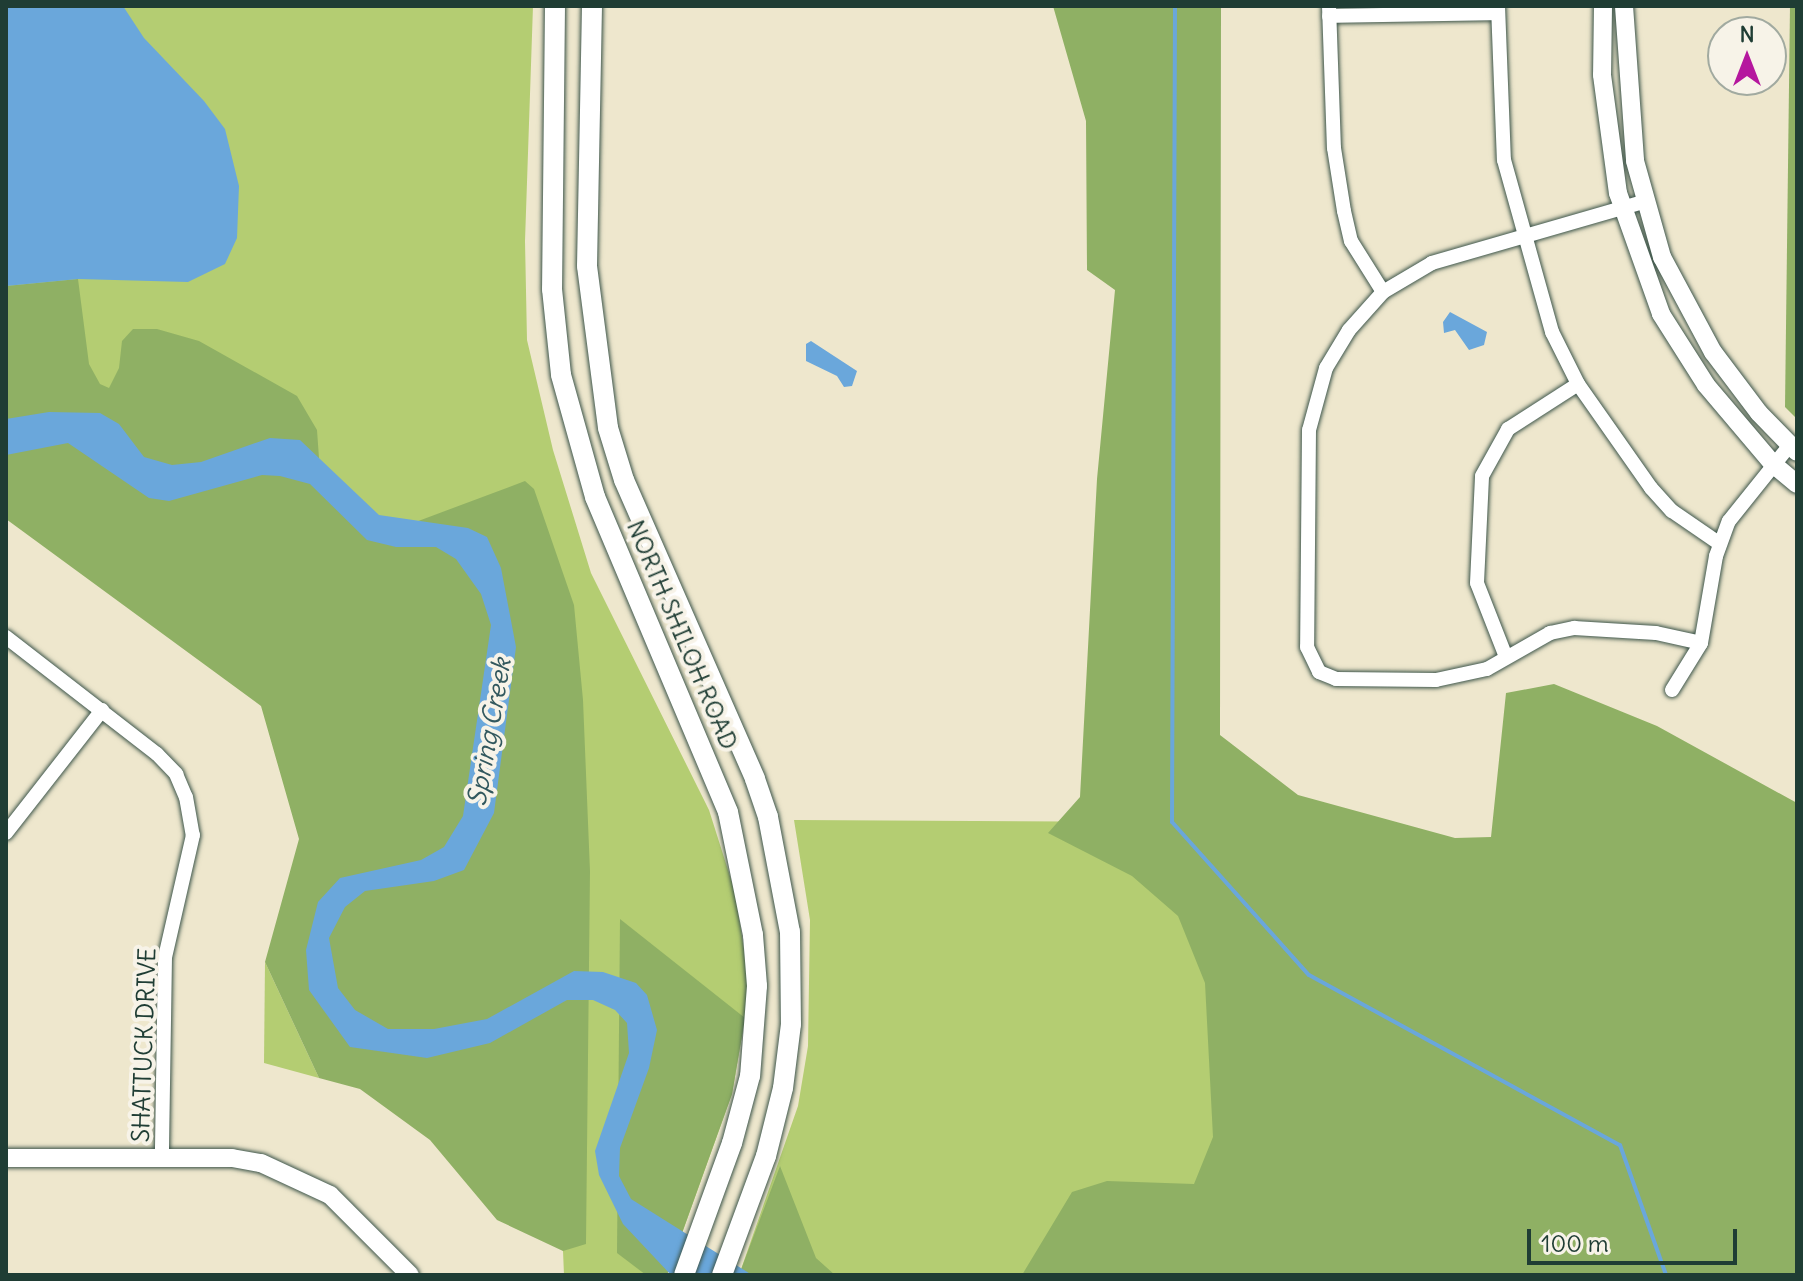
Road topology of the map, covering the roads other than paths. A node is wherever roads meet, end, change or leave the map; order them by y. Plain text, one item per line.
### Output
1 (555, 6) edge
2 (592, 6) edge
3 (1603, 6) edge
4 (1610, 6) edge
5 (1624, 6) edge
6 (1498, 9) edge
7 (1329, 11) edge
8 (1624, 32) junction
9 (1643, 202) junction
10 (1621, 207) junction
11 (1521, 236) junction
12 (1383, 292) junction
13 (1578, 384) junction
14 (1793, 449) edge
15 (1773, 464) junction
16 (1797, 484) edge
17 (1720, 544) junction
18 (6, 637) edge
19 (1701, 643) junction
20 (1506, 657) junction
21 (1672, 690) dead end
22 (102, 710) junction
23 (6, 833) edge
24 (6, 1158) edge
25 (162, 1158) junction
26 (410, 1275) edge
27 (684, 1275) edge
28 (722, 1275) edge

1 - 27 main road, NORTH SHILOH ROAD
2 - 28 main road, NORTH SHILOH ROAD
3 - 10 street
4 - 8 street
5 - 8 street
6 - 7 street
6 - 11 street
7 - 12 street
8 - 9 street
9 - 10 street
9 - 14 street
10 - 11 street
10 - 15 street
11 - 12 street
11 - 13 street
12 - 20 street
13 - 17 street
13 - 20 street
14 - 15 street
15 - 16 street
15 - 17 street
17 - 19 street
18 - 22 street, SHATTUCK DRIVE
19 - 20 street
19 - 21 street
22 - 23 street
22 - 25 street, SHATTUCK DRIVE
24 - 25 street
25 - 26 street

